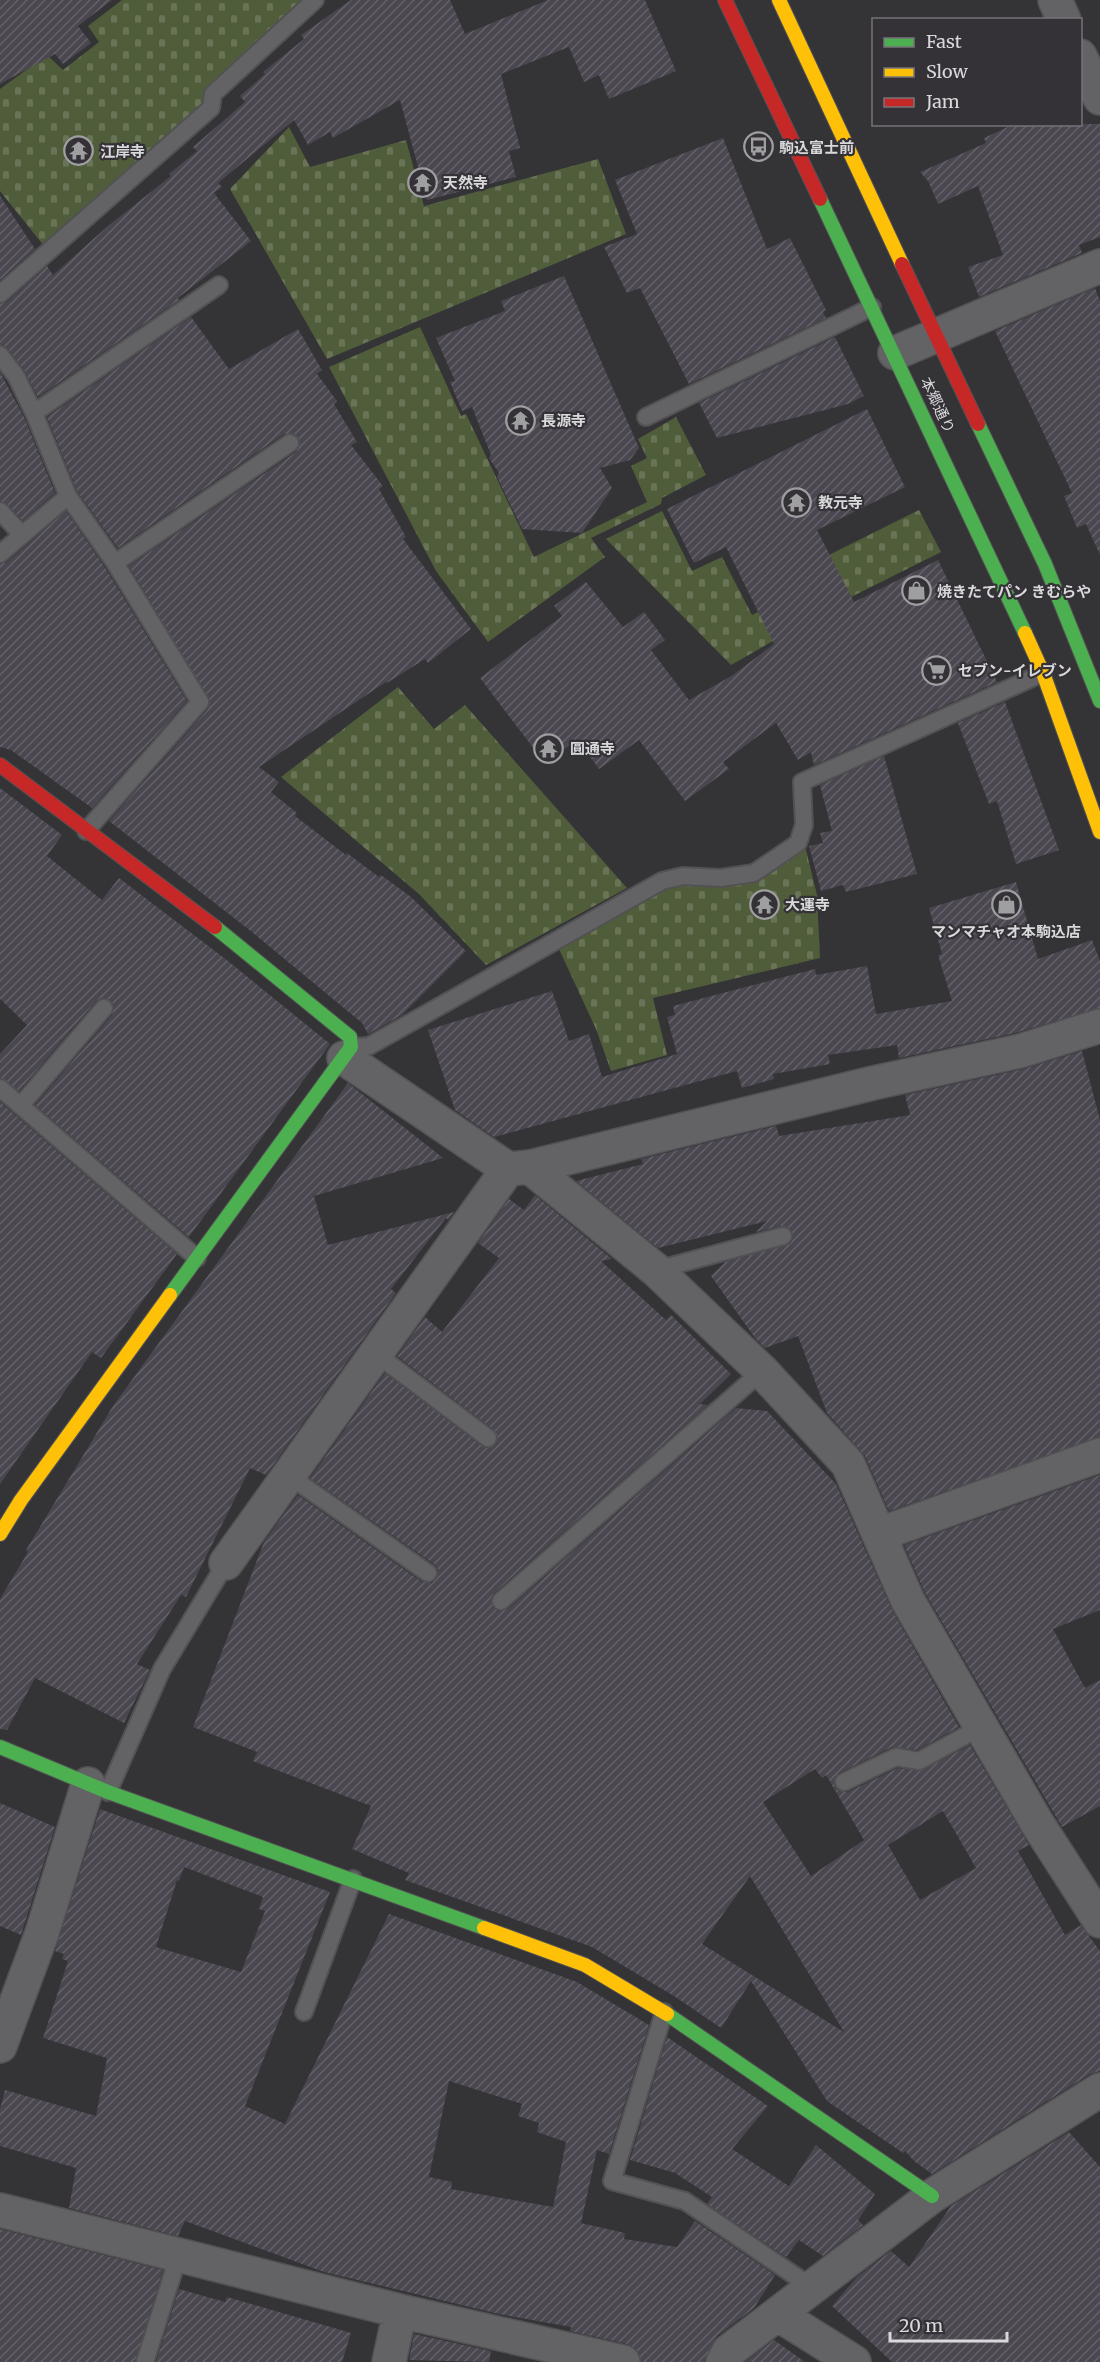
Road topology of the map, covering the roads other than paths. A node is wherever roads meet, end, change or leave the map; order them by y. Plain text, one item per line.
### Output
1 (315, 0) edge
2 (725, 0) edge
3 (779, 0) edge
4 (1055, 0) edge
5 (1063, 18) edge
6 (1082, 60) edge
7 (1100, 98) edge
8 (1100, 266) edge
9 (219, 285) dead end
10 (0, 294) edge
11 (872, 307) junction
12 (935, 335) junction
13 (895, 353) junction
14 (0, 355) edge
15 (34, 414) junction
16 (646, 417) dead end
17 (290, 443) dead end
18 (68, 496) junction
19 (0, 511) edge
20 (22, 536) junction
21 (0, 554) edge
22 (116, 563) junction
23 (1043, 673) junction
24 (1100, 701) edge
25 (0, 765) edge
26 (86, 831) junction
27 (1100, 832) edge
28 (104, 1008) dead end
29 (1100, 1026) edge
30 (347, 1053) junction
31 (0, 1088) edge
32 (21, 1105) junction
33 (519, 1168) junction
34 (783, 1236) dead end
35 (197, 1258) junction
36 (656, 1270) junction
37 (375, 1353) junction
38 (762, 1371) junction
39 (488, 1438) dead end
40 (1100, 1455) edge
41 (288, 1475) junction
42 (0, 1534) edge
43 (880, 1534) junction
44 (226, 1563) joint
45 (428, 1573) dead end
46 (501, 1601) dead end
47 (981, 1727) junction
48 (0, 1747) edge
49 (844, 1782) dead end
50 (98, 1788) junction
51 (353, 1879) junction
52 (1100, 1921) edge
53 (304, 2012) dead end
54 (664, 2012) junction
55 (0, 2046) edge
56 (1100, 2090) edge
57 (932, 2196) junction
58 (0, 2210) edge
59 (179, 2254) junction
60 (813, 2288) junction
61 (400, 2311) junction
62 (778, 2315) junction
63 (144, 2362) edge
64 (389, 2362) edge
65 (623, 2362) edge
66 (723, 2362) edge
67 (854, 2362) edge

1 - 10 lane
2 - 11 street, 本郷通り
3 - 12 street, 本郷通り
4 - 5 street
6 - 7 street
8 - 12 street
9 - 15 lane
11 - 13 street, 本郷通り
11 - 16 lane
12 - 13 street
12 - 24 street, 本郷通り
13 - 23 street, 本郷通り
14 - 15 lane
15 - 18 lane
17 - 22 lane
18 - 20 lane
18 - 22 lane
19 - 20 lane
20 - 21 lane
22 - 26 lane
23 - 27 street, 本郷通り
23 - 30 lane
25 - 26 street
26 - 30 street
28 - 32 lane
29 - 33 street
30 - 33 street
30 - 35 street
31 - 32 lane
32 - 35 lane
33 - 36 street
33 - 37 street
34 - 36 lane
35 - 42 street
36 - 38 street
37 - 39 lane
37 - 41 street
38 - 43 street
38 - 46 lane
40 - 43 street
41 - 44 street
41 - 45 lane
43 - 47 street
44 - 50 lane
47 - 49 lane
47 - 52 street
48 - 50 street
50 - 51 street
50 - 55 street
51 - 53 lane
51 - 54 street
54 - 57 street
54 - 60 lane
56 - 57 street
57 - 60 street
58 - 59 street
59 - 61 street
59 - 63 lane
60 - 62 street
61 - 64 street
61 - 65 street
62 - 66 street
62 - 67 street

